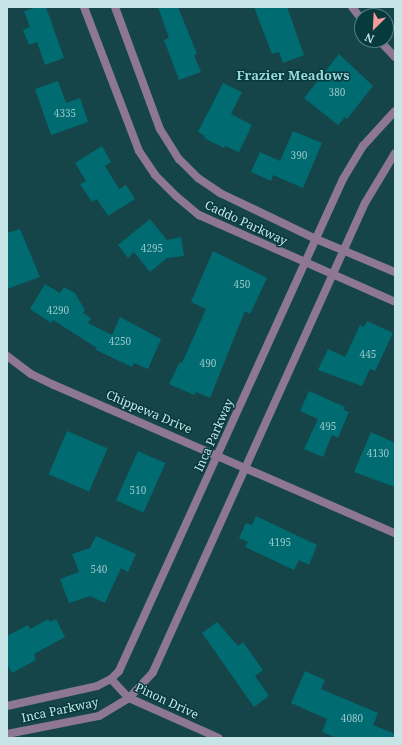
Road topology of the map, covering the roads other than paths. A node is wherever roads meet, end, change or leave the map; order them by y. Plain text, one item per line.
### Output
1 (84, 7) edge
2 (115, 7) edge
3 (387, 48) edge
4 (395, 57) edge
5 (395, 111) edge
6 (395, 153) edge
7 (316, 239) junction
8 (344, 251) junction
9 (305, 263) junction
10 (395, 272) edge
11 (334, 276) junction
12 (395, 302) edge
13 (7, 356) edge
14 (218, 455) junction
15 (246, 467) junction
16 (395, 533) edge
17 (111, 679) junction
18 (129, 698) junction
19 (7, 706) edge
20 (7, 734) edge
21 (219, 738) edge

1 - 9 street, Caddo Parkway
2 - 7 street, Caddo Parkway
3 - 4 street
5 - 7 street, Inca Parkway
6 - 8 street, Inca Parkway
7 - 8 street, Caddo Parkway
7 - 9 street, Inca Parkway
8 - 10 street, Caddo Parkway
8 - 11 street, Inca Parkway
9 - 11 street, Caddo Parkway
9 - 14 street, Inca Parkway
11 - 12 street, Caddo Parkway
11 - 15 street, Inca Parkway
13 - 14 street, Chippewa Drive
14 - 15 street, Chippewa Drive
14 - 17 street, Inca Parkway
15 - 16 street, Chippewa Drive
15 - 18 street, Inca Parkway
17 - 18 street, Pinon Drive
17 - 19 street, Inca Parkway
18 - 20 street, Inca Parkway
18 - 21 street, Pinon Drive

